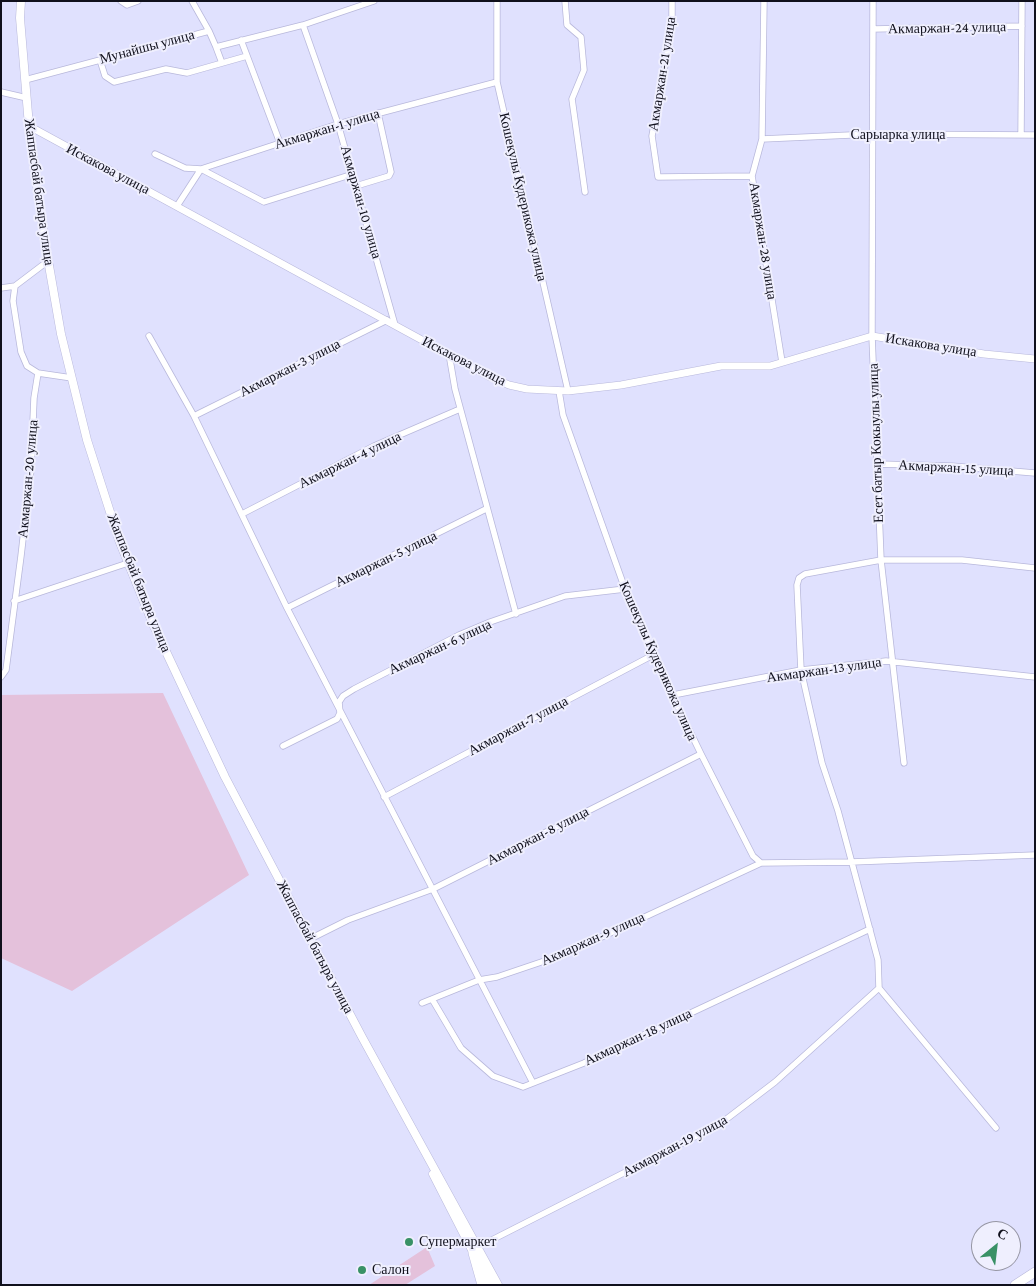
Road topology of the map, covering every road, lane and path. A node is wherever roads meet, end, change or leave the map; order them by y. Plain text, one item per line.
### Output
1 (21, 1) edge
2 (121, 1) edge
3 (138, 1) edge
4 (192, 1) edge
5 (374, 1) edge
6 (497, 1) edge
7 (566, 1) edge
8 (672, 1) edge
9 (764, 1) edge
10 (873, 1) edge
11 (1022, 1) edge
12 (303, 24) junction
13 (1022, 26) junction
14 (873, 29) junction
15 (209, 31) junction
16 (241, 40) junction
17 (216, 47) junction
18 (247, 56) junction
19 (100, 60) junction
20 (222, 63) junction
21 (25, 80) junction
22 (497, 82) junction
23 (1, 92) edge
24 (26, 98) junction
25 (378, 114) junction
26 (338, 124) junction
27 (29, 126) junction
28 (873, 134) junction
29 (1021, 135) junction
30 (1035, 135) edge
31 (762, 139) junction
32 (280, 143) junction
33 (155, 154) dead end
34 (201, 169) junction
35 (353, 174) junction
36 (752, 176) junction
37 (356, 186) junction
38 (585, 192) dead end
39 (177, 206) junction
40 (48, 260) junction
41 (15, 286) junction
42 (1, 288) edge
43 (387, 320) junction
44 (395, 325) junction
45 (149, 336) dead end
46 (872, 336) junction
47 (449, 354) junction
48 (1035, 358) edge
49 (782, 362) junction
50 (38, 373) junction
51 (72, 378) junction
52 (559, 391) junction
53 (568, 391) junction
54 (460, 410) junction
55 (194, 416) junction
56 (877, 464) junction
57 (1035, 473) edge
58 (486, 509) junction
59 (242, 514) junction
60 (881, 560) junction
61 (128, 563) junction
62 (1035, 568) edge
63 (625, 590) junction
64 (14, 601) junction
65 (287, 608) junction
66 (516, 614) junction
67 (653, 655) junction
68 (893, 662) junction
69 (801, 670) junction
70 (1, 677) edge
71 (1035, 677) edge
72 (673, 695) junction
73 (340, 713) junction
74 (283, 746) dead end
75 (701, 754) junction
76 (904, 763) dead end
77 (384, 797) junction
78 (1035, 855) edge
79 (851, 862) junction
80 (761, 863) junction
81 (433, 889) junction
82 (870, 929) junction
83 (310, 939) junction
84 (478, 980) junction
85 (879, 988) junction
86 (432, 999) junction
87 (422, 1003) dead end
88 (532, 1083) junction
89 (996, 1128) dead end
90 (474, 1250) junction
91 (1035, 1272) edge
92 (482, 1285) edge
93 (490, 1285) edge
94 (498, 1285) edge
95 (1015, 1285) edge

1 - 21 main road, Жаппасбай батыра улица
2 - 3 street
4 - 15 street
5 - 12 street, Мунайшы улица
6 - 22 street, Кошекулы Кудерикожа улица
7 - 38 street
8 - 36 street, Акмаржан-21 улица
9 - 31 street, Акмаржан-28 улица
10 - 14 street, Есет батыр Кокыулы улица
11 - 13 street
12 - 16 street, Мунайшы улица
12 - 26 street, Акмаржан-10 улица
13 - 14 street, Акмаржан-24 улица
13 - 29 street
14 - 28 street, Есет батыр Кокыулы улица
15 - 17 street, Мунайшы улица
15 - 19 street, Мунайшы улица
16 - 17 street, Мунайшы улица
16 - 18 street
17 - 20 street
18 - 20 street
18 - 32 street
19 - 20 street
19 - 21 street, Мунайшы улица
21 - 24 main road, Жаппасбай батыра улица
22 - 25 street, Акмаржан-1 улица
22 - 53 street, Кошекулы Кудерикожа улица
23 - 24 street
24 - 27 main road, Жаппасбай батыра улица
25 - 26 street, Акмаржан-1 улица
25 - 37 street
26 - 32 street, Акмаржан-1 улица
26 - 35 street, Акмаржан-10 улица
27 - 39 street, Искакова улица
27 - 40 main road, Жаппасбай батыра улица
28 - 29 street, Сарыарка улица
28 - 31 street, Сарыарка улица
28 - 46 street, Есет батыр Кокыулы улица
29 - 30 street, Сарыарка улица
31 - 36 street, Акмаржан-28 улица
32 - 34 street, Акмаржан-1 улица
33 - 34 street
34 - 35 street
34 - 39 street
35 - 37 street, Акмаржан-10 улица
36 - 49 street, Акмаржан-28 улица
37 - 44 street, Акмаржан-10 улица
39 - 43 street, Искакова улица
40 - 41 street
40 - 51 main road, Жаппасбай батыра улица
41 - 42 street
41 - 50 street
43 - 44 street, Искакова улица
43 - 55 street, Акмаржан-3 улица
44 - 47 street, Искакова улица
45 - 55 street
46 - 48 street, Искакова улица
46 - 49 street, Искакова улица
46 - 56 street, Есет батыр Кокыулы улица
47 - 52 street, Искакова улица
47 - 54 street
49 - 53 street, Искакова улица
50 - 51 street
50 - 64 street, Акмаржан-20 улица
51 - 61 main road, Жаппасбай батыра улица
52 - 53 street, Искакова улица
52 - 63 street, Кошекулы Кудерикожа улица
54 - 58 street
54 - 59 street, Акмаржан-4 улица
55 - 59 street
56 - 57 street, Акмаржан-15 улица
56 - 60 street, Есет батыр Кокыулы улица
58 - 65 street, Акмаржан-5 улица
58 - 66 street
59 - 65 street
60 - 62 street
60 - 68 street, Есет батыр Кокыулы улица
60 - 69 street
61 - 64 street
61 - 83 main road, Жаппасбай батыра улица
63 - 66 street, Акмаржан-6 улица
63 - 67 street, Кошекулы Кудерикожа улица
64 - 70 street, Акмаржан-20 улица
65 - 73 street
66 - 73 street, Акмаржан-6 улица
67 - 72 street, Кошекулы Кудерикожа улица
67 - 77 street, Акмаржан-7 улица
68 - 69 street, Акмаржан-13 улица
68 - 71 street, Акмаржан-13 улица
68 - 76 street, Есет батыр Кокыулы улица
69 - 72 street, Акмаржан-13 улица
69 - 79 street
72 - 75 street, Кошекулы Кудерикожа улица
73 - 74 street
73 - 77 street
75 - 80 street, Кошекулы Кудерикожа улица
75 - 81 street, Акмаржан-8 улица
77 - 81 street
78 - 79 street
79 - 80 street
79 - 82 street
80 - 84 street, Акмаржан-9 улица
81 - 83 street, Акмаржан-8 улица
81 - 84 street
82 - 85 street
82 - 88 street, Акмаржан-18 улица
83 - 90 main road, Жаппасбай батыра улица
84 - 86 street, Акмаржан-9 улица
84 - 88 street
85 - 89 street
85 - 90 street, Акмаржан-19 улица
86 - 87 street, Акмаржан-9 улица
86 - 88 street, Акмаржан-18 улица
90 - 92 main road
90 - 93 main road
90 - 94 main road
91 - 95 main road

